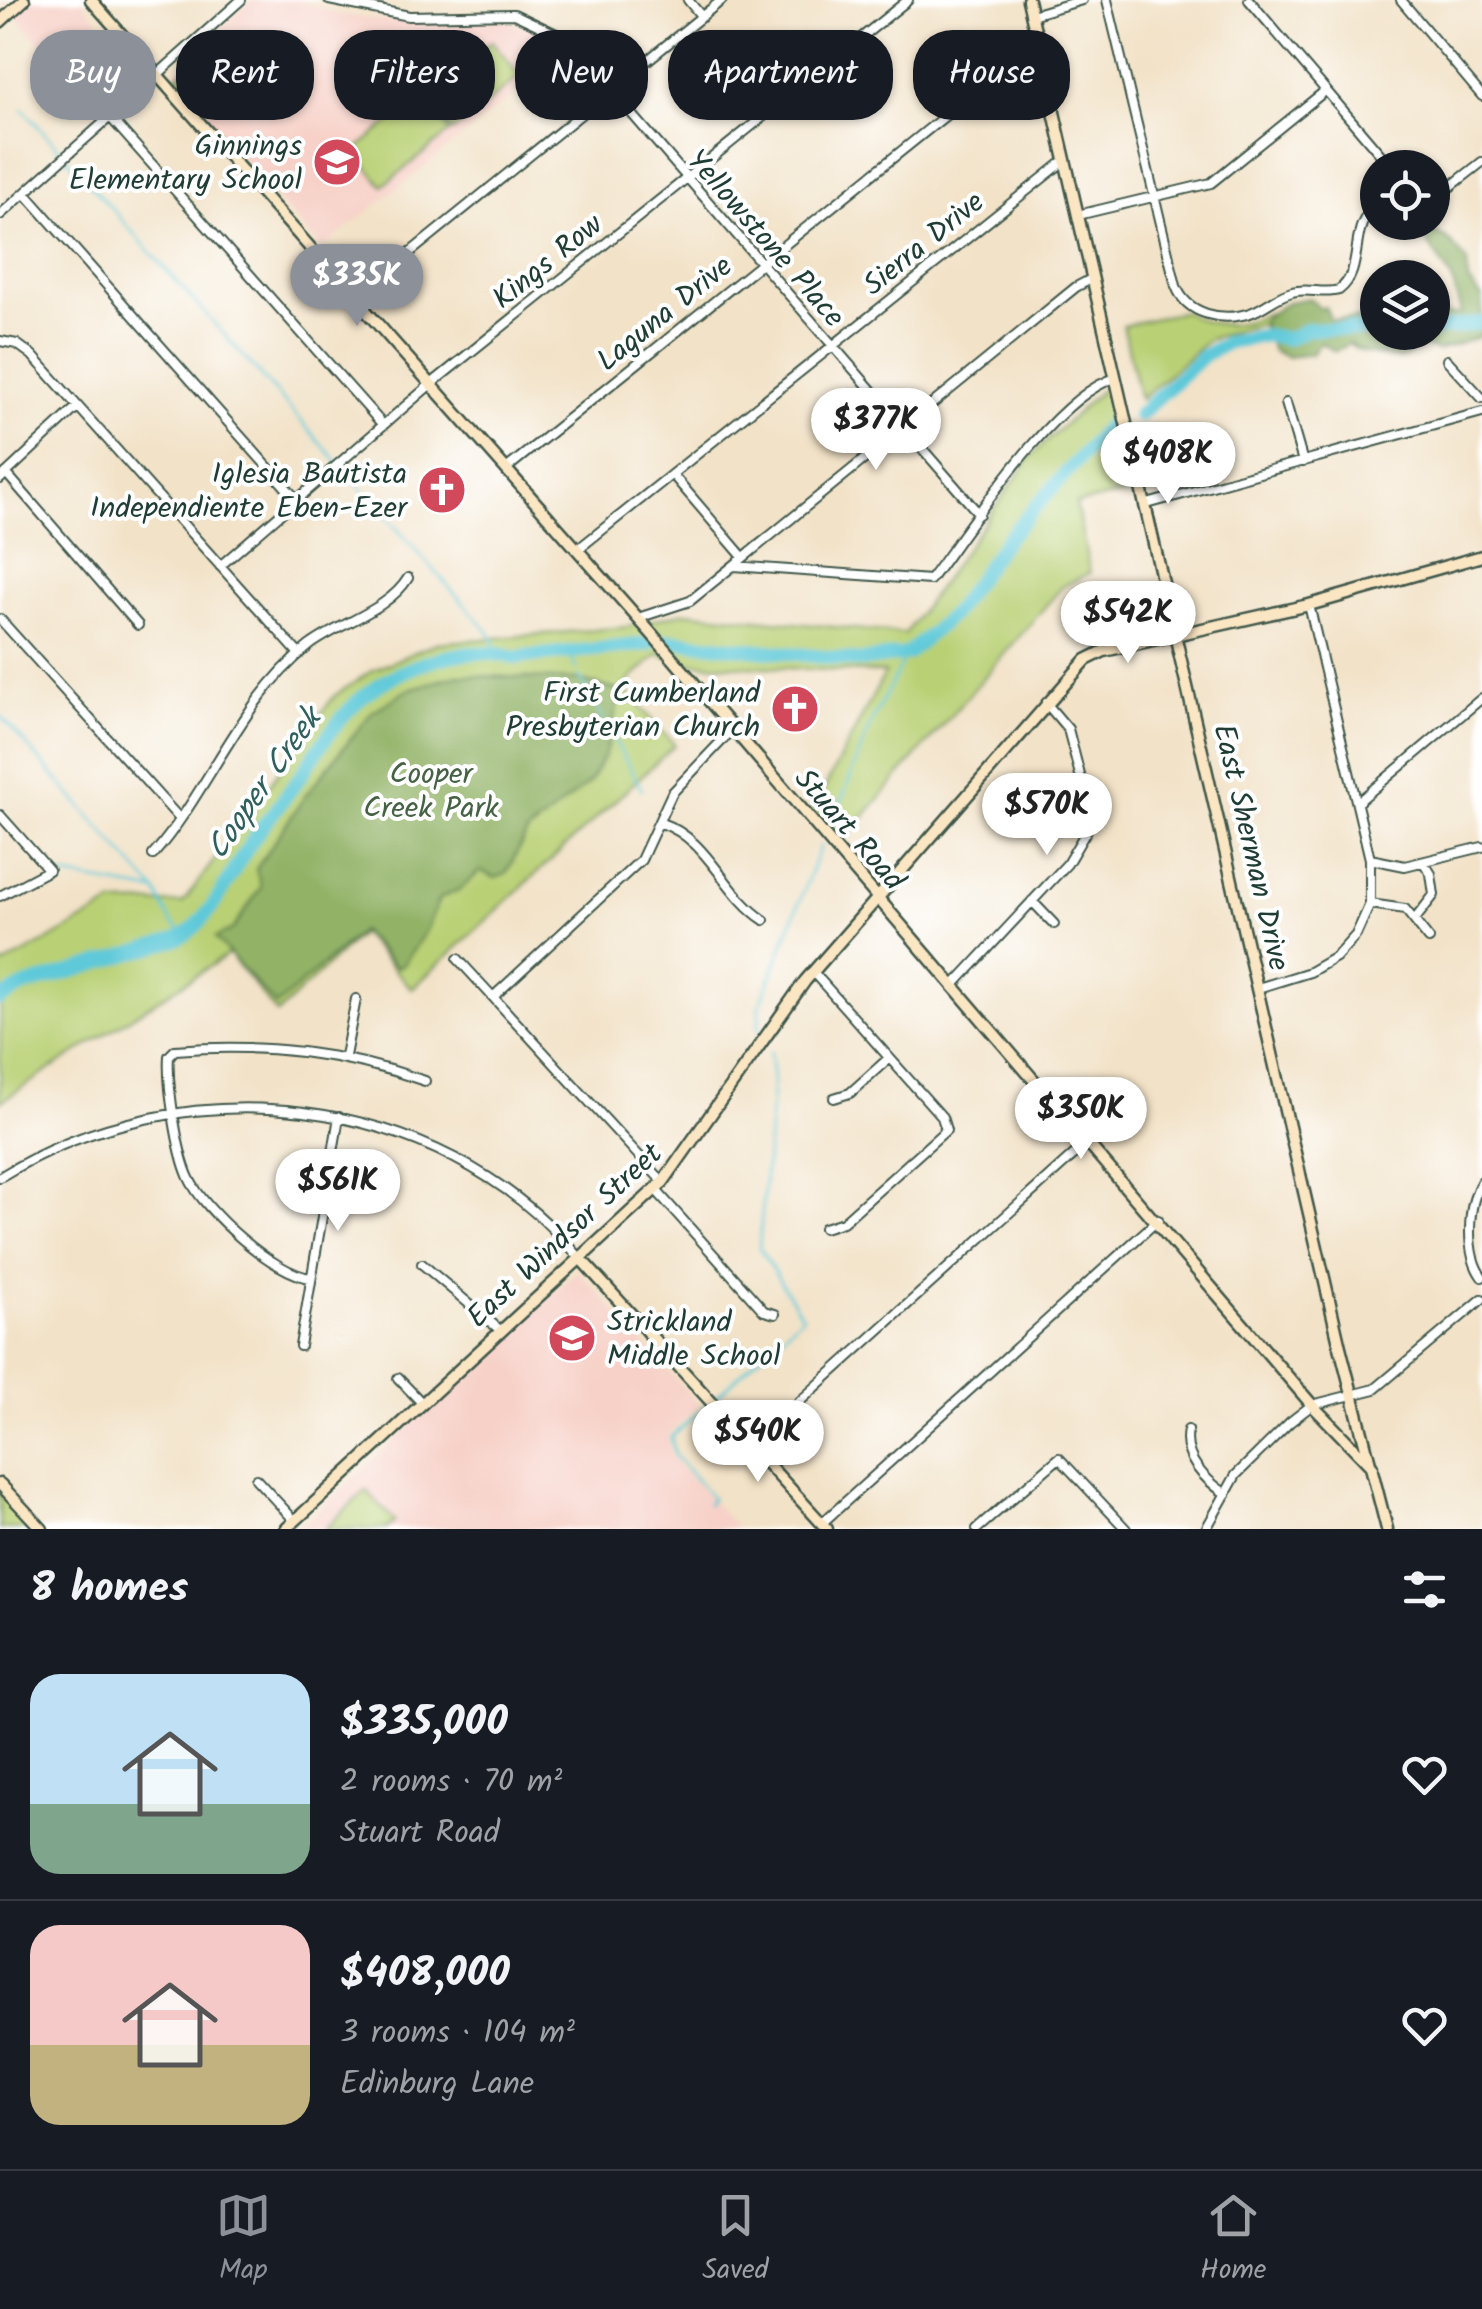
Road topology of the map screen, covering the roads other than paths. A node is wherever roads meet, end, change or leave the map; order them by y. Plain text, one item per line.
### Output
1 (24, 0) edge
2 (92, 0) edge
3 (241, 0) edge
4 (328, 0) edge
5 (688, 0) edge
6 (722, 0) edge
7 (908, 0) edge
8 (1028, 0) edge
9 (1082, 0) edge
10 (1108, 0) edge
11 (1249, 0) edge
12 (1400, 0) edge
13 (1032, 15) junction
14 (702, 18) junction
15 (0, 22) edge
16 (552, 30) edge
17 (1035, 30) edge
18 (648, 61) edge
19 (158, 76) junction
20 (1325, 91) junction
21 (1482, 96) edge
22 (109, 120) edge
23 (113, 120) edge
24 (574, 120) edge
25 (636, 120) edge
26 (940, 120) edge
27 (1055, 120) edge
28 (1376, 150) edge
29 (1064, 161) junction
30 (1482, 162) edge
31 (686, 180) junction
32 (1450, 187) edge
33 (25, 193) junction
34 (1156, 197) junction
35 (0, 214) edge
36 (1078, 216) junction
37 (1360, 230) edge
38 (760, 265) junction
39 (1094, 278) junction
40 (355, 297) junction
41 (4, 342) edge
42 (831, 346) junction
43 (1447, 360) dead end
44 (1116, 378) junction
45 (431, 384) junction
46 (1482, 398) edge
47 (1286, 403) dead end
48 (78, 407) junction
49 (1482, 412) edge
50 (382, 426) junction
51 (902, 427) junction
52 (1302, 462) junction
53 (506, 469) junction
54 (672, 474) junction
55 (3, 476) edge
56 (297, 500) junction
57 (1147, 504) junction
58 (979, 514) junction
59 (577, 550) junction
60 (743, 556) junction
61 (1482, 556) edge
62 (220, 566) junction
63 (732, 566) junction
64 (408, 578) dead end
65 (1309, 604) junction
66 (638, 618) junction
67 (0, 619) edge
68 (138, 624) dead end
69 (1176, 634) junction
70 (299, 654) junction
71 (1482, 698) edge
72 (1046, 703) junction
73 (732, 730) junction
74 (1358, 802) junction
75 (0, 814) edge
76 (180, 818) junction
77 (661, 822) junction
78 (1482, 847) edge
79 (153, 856) dead end
80 (1370, 859) junction
81 (1424, 863) junction
82 (0, 896) edge
83 (875, 896) junction
84 (1032, 901) junction
85 (1370, 904) junction
86 (1416, 918) junction
87 (764, 920) dead end
88 (1054, 924) dead end
89 (1429, 938) dead end
90 (458, 960) dead end
91 (813, 972) junction
92 (953, 986) junction
93 (1258, 988) junction
94 (492, 997) junction
95 (356, 999) dead end
96 (345, 1056) junction
97 (889, 1058) junction
98 (426, 1080) dead end
99 (834, 1098) dead end
100 (176, 1112) junction
101 (339, 1117) junction
102 (1089, 1141) junction
103 (0, 1177) edge
104 (1482, 1181) edge
105 (659, 1186) junction
106 (1158, 1220) junction
107 (824, 1228) dead end
108 (579, 1257) junction
109 (422, 1264) dead end
110 (1482, 1277) edge
111 (311, 1278) junction
112 (1482, 1300) edge
113 (775, 1314) dead end
114 (500, 1330) junction
115 (300, 1346) dead end
116 (398, 1378) dead end
117 (1353, 1398) junction
118 (422, 1403) junction
119 (1312, 1405) junction
120 (1188, 1430) dead end
121 (749, 1446) junction
122 (1372, 1466) junction
123 (256, 1480) dead end
124 (0, 1484) edge
125 (1226, 1494) junction
126 (290, 1525) edge
127 (824, 1526) edge
128 (982, 1528) edge
129 (42, 1529) edge
130 (1126, 1529) edge
131 (1206, 1529) edge
132 (1387, 1529) edge

1 - 15 street
2 - 19 street, Stuart Road
3 - 19 street
4 - 16 street, Yellowstone Place
5 - 14 street
6 - 14 street
7 - 31 street, Kings Row
8 - 13 street, East Sherman Drive
9 - 13 street
10 - 34 street
11 - 20 street
12 - 21 street
13 - 17 street, East Sherman Drive
14 - 18 street
19 - 40 street, Stuart Road
20 - 28 street
20 - 34 street
22 - 33 street
23 - 50 street
24 - 40 street
25 - 31 street, Yellowstone Place
26 - 38 street, Laguna Drive
27 - 29 street, East Sherman Drive
29 - 36 street, East Sherman Drive
29 - 42 street, Sierra Drive
30 - 32 street
31 - 38 street, Yellowstone Place
31 - 45 street, Kings Row
33 - 35 street
33 - 56 street
34 - 36 street
34 - 37 street
36 - 39 street, East Sherman Drive
38 - 42 street, Yellowstone Place
38 - 53 street, Laguna Drive
39 - 44 street, East Sherman Drive
39 - 51 street
40 - 45 street, Stuart Road
41 - 48 street
42 - 51 street, Yellowstone Place
42 - 54 street, Sierra Drive
43 - 46 street
44 - 57 street, East Sherman Drive
44 - 58 street
45 - 50 street, Kings Row
45 - 53 street, Stuart Road
47 - 52 street
48 - 55 street
48 - 62 street
49 - 52 street
50 - 56 street, Kings Row
51 - 58 street, Yellowstone Place
51 - 60 street
52 - 57 street
53 - 59 street, Stuart Road
54 - 59 street, Sierra Drive
54 - 60 street
55 - 68 street
56 - 62 street, Kings Row
57 - 69 street, East Sherman Drive
58 - 63 street
59 - 66 street, Stuart Road
60 - 63 street
61 - 65 street, East Windsor Street
62 - 70 street
63 - 66 street
64 - 70 street
65 - 69 street, East Windsor Street
65 - 74 street
66 - 73 street, Stuart Road
67 - 76 street
69 - 72 street, East Windsor Street
69 - 93 street, East Sherman Drive
70 - 76 street
71 - 74 street
72 - 83 street, East Windsor Street
72 - 84 street
73 - 77 street
73 - 83 street, Stuart Road
74 - 80 street
75 - 82 street
76 - 79 street
77 - 87 street
77 - 94 street
78 - 81 street
80 - 81 street
80 - 85 street
81 - 86 street
83 - 91 street, East Windsor Street
83 - 92 street, Stuart Road
84 - 88 street
84 - 92 street
85 - 86 street
85 - 93 street
86 - 89 street
90 - 94 street
91 - 97 street
91 - 105 street, East Windsor Street
92 - 102 street, Stuart Road
93 - 117 street, East Sherman Drive
94 - 105 street
95 - 96 street
96 - 98 street
96 - 100 street
97 - 99 street
97 - 107 street
100 - 101 street
100 - 103 street
100 - 111 street
101 - 108 street
101 - 111 street
102 - 106 street, Stuart Road
102 - 121 street
104 - 110 street
105 - 108 street, East Windsor Street
105 - 113 street
106 - 119 street, Stuart Road
106 - 127 street
108 - 114 street, East Windsor Street
108 - 121 street
109 - 114 street
111 - 115 street
112 - 117 street
114 - 118 street, East Windsor Street
116 - 118 street
117 - 119 street
117 - 122 street, East Sherman Drive
118 - 126 street, East Windsor Street
119 - 122 street, Stuart Road
119 - 125 street
120 - 125 street
121 - 127 street
122 - 132 street, East Sherman Drive
123 - 126 street
124 - 129 street
125 - 131 street
128 - 130 street

